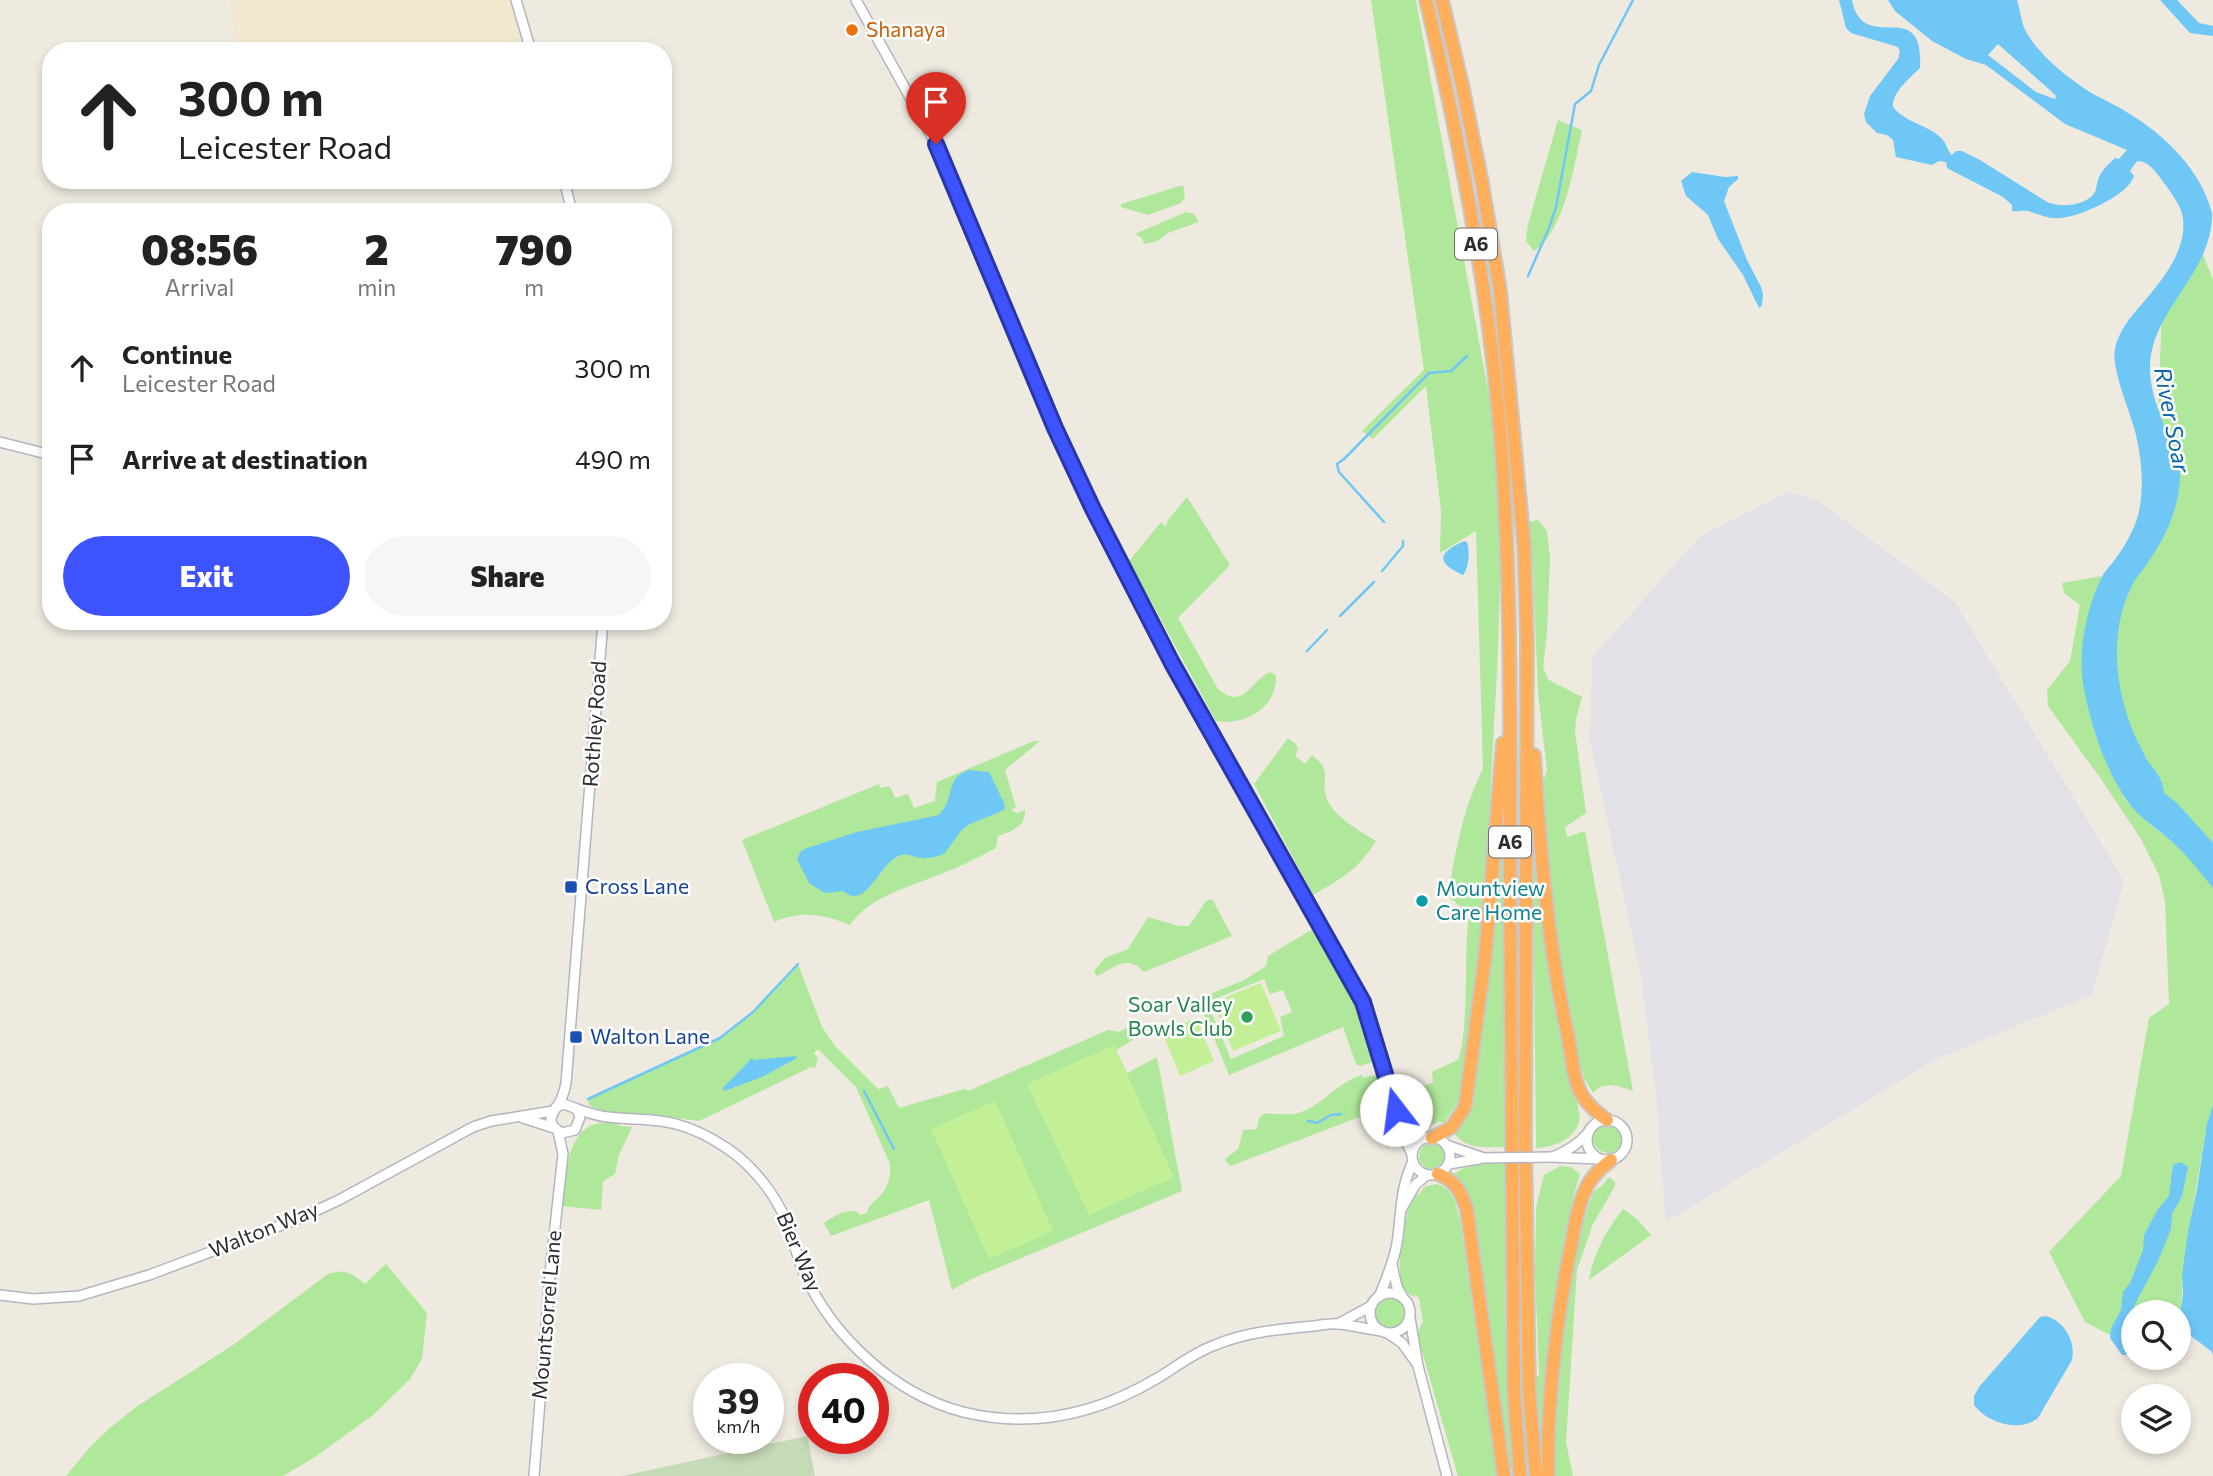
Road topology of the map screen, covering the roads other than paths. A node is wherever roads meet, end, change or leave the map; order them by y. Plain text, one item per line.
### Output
1 (516, 0) edge
2 (856, 0) edge
3 (1426, 0) edge
4 (1442, 0) edge
5 (528, 42) edge
6 (0, 442) edge
7 (42, 453) edge
8 (602, 630) edge
9 (1527, 640) junction
10 (1510, 653) junction
11 (566, 1083) junction
12 (575, 1107) junction
13 (554, 1109) junction
14 (1396, 1110) junction
15 (514, 1117) junction
16 (606, 1117) junction
17 (1607, 1120) junction
18 (576, 1128) junction
19 (556, 1129) junction
20 (1589, 1132) junction
21 (1429, 1138) junction
22 (1446, 1145) junction
23 (563, 1154) junction
24 (1550, 1157) junction
25 (1413, 1158) junction
26 (1484, 1158) junction
27 (1606, 1160) junction
28 (1448, 1164) junction
29 (1432, 1175) junction
30 (1400, 1210) junction
31 (1392, 1264) junction
32 (0, 1295) edge
33 (1402, 1296) junction
34 (1379, 1297) junction
35 (1371, 1306) junction
36 (1410, 1318) junction
37 (1338, 1324) junction
38 (1385, 1332) junction
39 (1418, 1366) junction
40 (534, 1476) edge
41 (1447, 1476) edge
42 (1504, 1476) edge
43 (1520, 1476) edge
44 (1536, 1476) edge
45 (1548, 1476) edge

1 - 5 street
2 - 14 street
3 - 10 highway, A6
4 - 9 highway, A6
6 - 7 street
8 - 11 street, Rothley Road
9 - 17 highway
9 - 44 highway, A6
10 - 21 highway
10 - 43 highway, A6
11 - 12 street
11 - 13 street
12 - 13 street
12 - 16 street, Bier Way
12 - 18 street
13 - 15 street, Walton Way
13 - 19 street
14 - 21 street
14 - 25 street
15 - 19 street, Walton Way
15 - 32 street, Walton Way
16 - 18 street, Bier Way
16 - 37 street, Bier Way
17 - 20 street
17 - 27 street
18 - 19 street
18 - 23 street, Mountsorrel Lane
19 - 23 street, Mountsorrel Lane
20 - 24 street
20 - 27 street
21 - 22 street
21 - 25 street
22 - 26 street
22 - 28 street
23 - 40 street, Mountsorrel Lane
24 - 26 street, bridge
24 - 27 street
25 - 29 street
25 - 30 street
26 - 28 street
27 - 45 highway
28 - 29 street
29 - 30 street
29 - 42 highway
30 - 31 street
31 - 33 street
31 - 34 street
33 - 34 street
33 - 36 street
34 - 35 street
35 - 37 street, Bier Way
35 - 38 street
36 - 38 street
36 - 39 street
37 - 38 street, Bier Way
38 - 39 street
39 - 41 street

